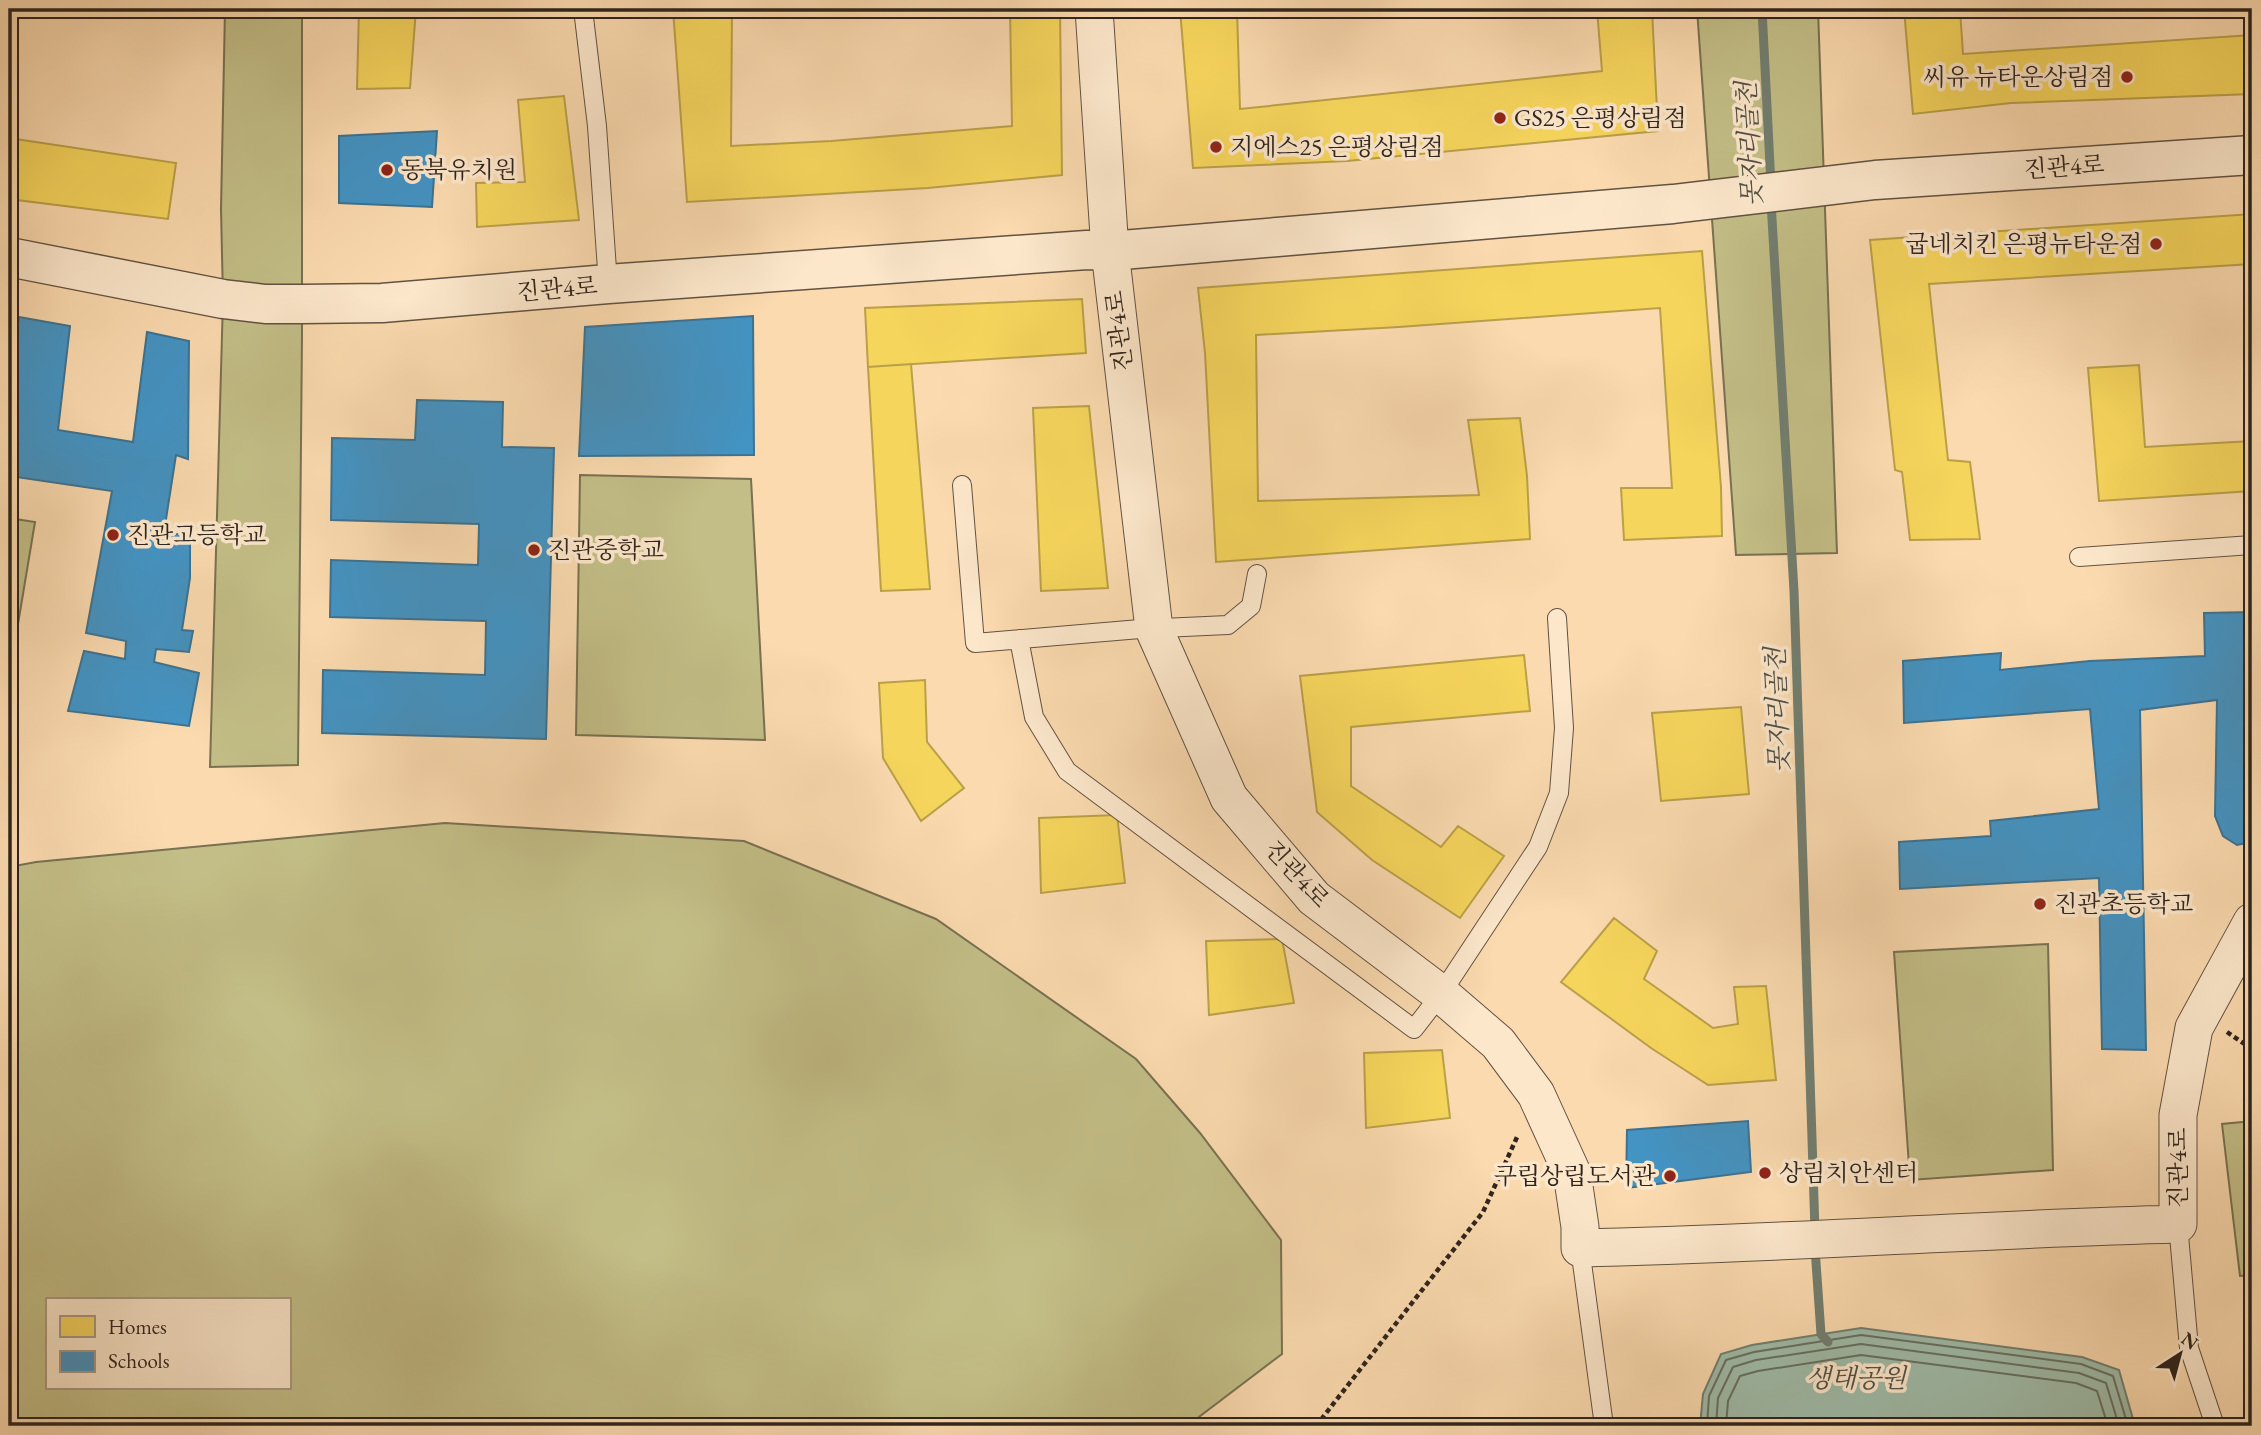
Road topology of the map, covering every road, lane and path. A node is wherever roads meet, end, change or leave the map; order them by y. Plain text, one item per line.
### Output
1 (583, 9) edge
2 (1094, 9) edge
3 (2252, 155) edge
4 (1110, 251) junction
5 (9, 257) edge
6 (608, 284) junction
7 (962, 485) dead end
8 (2252, 545) edge
9 (2078, 556) dead end
10 (1257, 574) dead end
11 (1557, 618) dead end
12 (1154, 629) junction
13 (1020, 639) junction
14 (2252, 922) edge
15 (1441, 994) junction
16 (2218, 1027) dead end
17 (2252, 1049) edge
18 (1521, 1127) dead end
19 (2178, 1224) junction
20 (1580, 1248) junction
21 (1316, 1426) edge
22 (1604, 1426) edge
23 (2215, 1426) edge

1 - 6 lane
2 - 4 street
3 - 4 street, 진관4로
4 - 6 street, 진관4로
4 - 12 street, 진관4로
5 - 6 street, 진관4로
7 - 13 lane
8 - 9 lane
10 - 12 lane
11 - 15 lane
12 - 13 lane
12 - 15 street, 진관4로
13 - 15 lane
14 - 19 street, 진관4로
15 - 20 street, 진관4로
16 - 17 path
18 - 21 path
19 - 20 street
19 - 23 lane, 진관4로
20 - 22 lane, 진관4로

